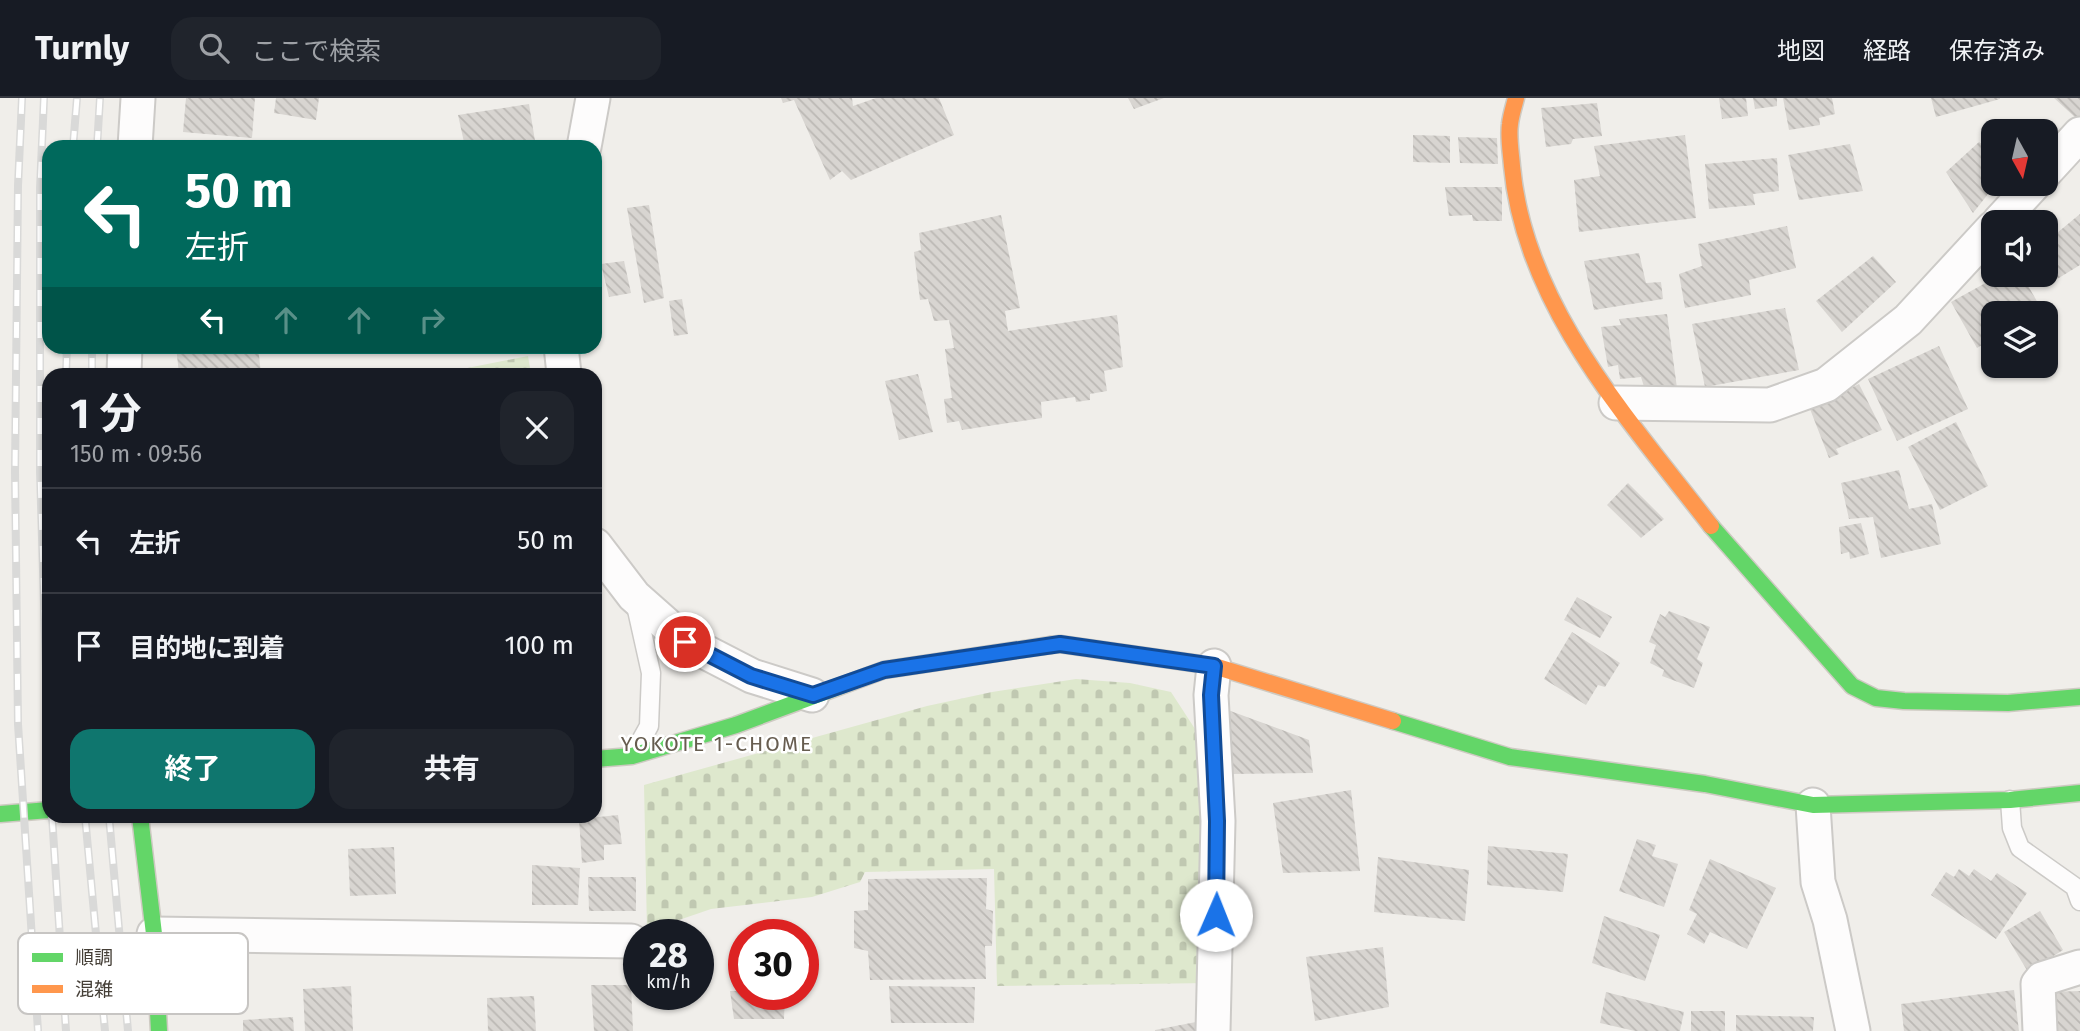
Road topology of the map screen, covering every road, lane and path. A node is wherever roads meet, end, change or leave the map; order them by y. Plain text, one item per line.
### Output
1 (138, 98) edge
2 (593, 98) edge
3 (1516, 98) edge
4 (2080, 134) edge
5 (135, 140) edge
6 (585, 140) edge
7 (2058, 158) edge
8 (2023, 196) edge
9 (2010, 210) edge
10 (1981, 241) edge
11 (1616, 403) junction
12 (602, 554) edge
13 (634, 596) junction
14 (1214, 666) junction
15 (813, 695) junction
16 (2080, 696) edge
17 (632, 756) junction
18 (602, 758) edge
19 (2080, 793) edge
20 (2010, 800) junction
21 (1813, 805) junction
22 (42, 811) edge
23 (0, 814) edge
24 (141, 823) edge
25 (2080, 901) edge
26 (154, 933) edge
27 (248, 935) edge
28 (623, 941) edge
29 (2080, 967) edge
30 (1213, 1031) edge
31 (1853, 1031) edge
32 (2040, 1031) edge

1 - 5 street
2 - 6 street
3 - 11 street
4 - 7 street
8 - 9 street
10 - 11 street
11 - 16 street
12 - 13 street
13 - 15 street
13 - 17 lane
14 - 15 street
14 - 21 street
14 - 30 street
15 - 17 street
17 - 18 street
19 - 20 street
20 - 21 street
20 - 25 lane
21 - 31 street
22 - 23 street
24 - 26 street
27 - 28 street
29 - 32 street

